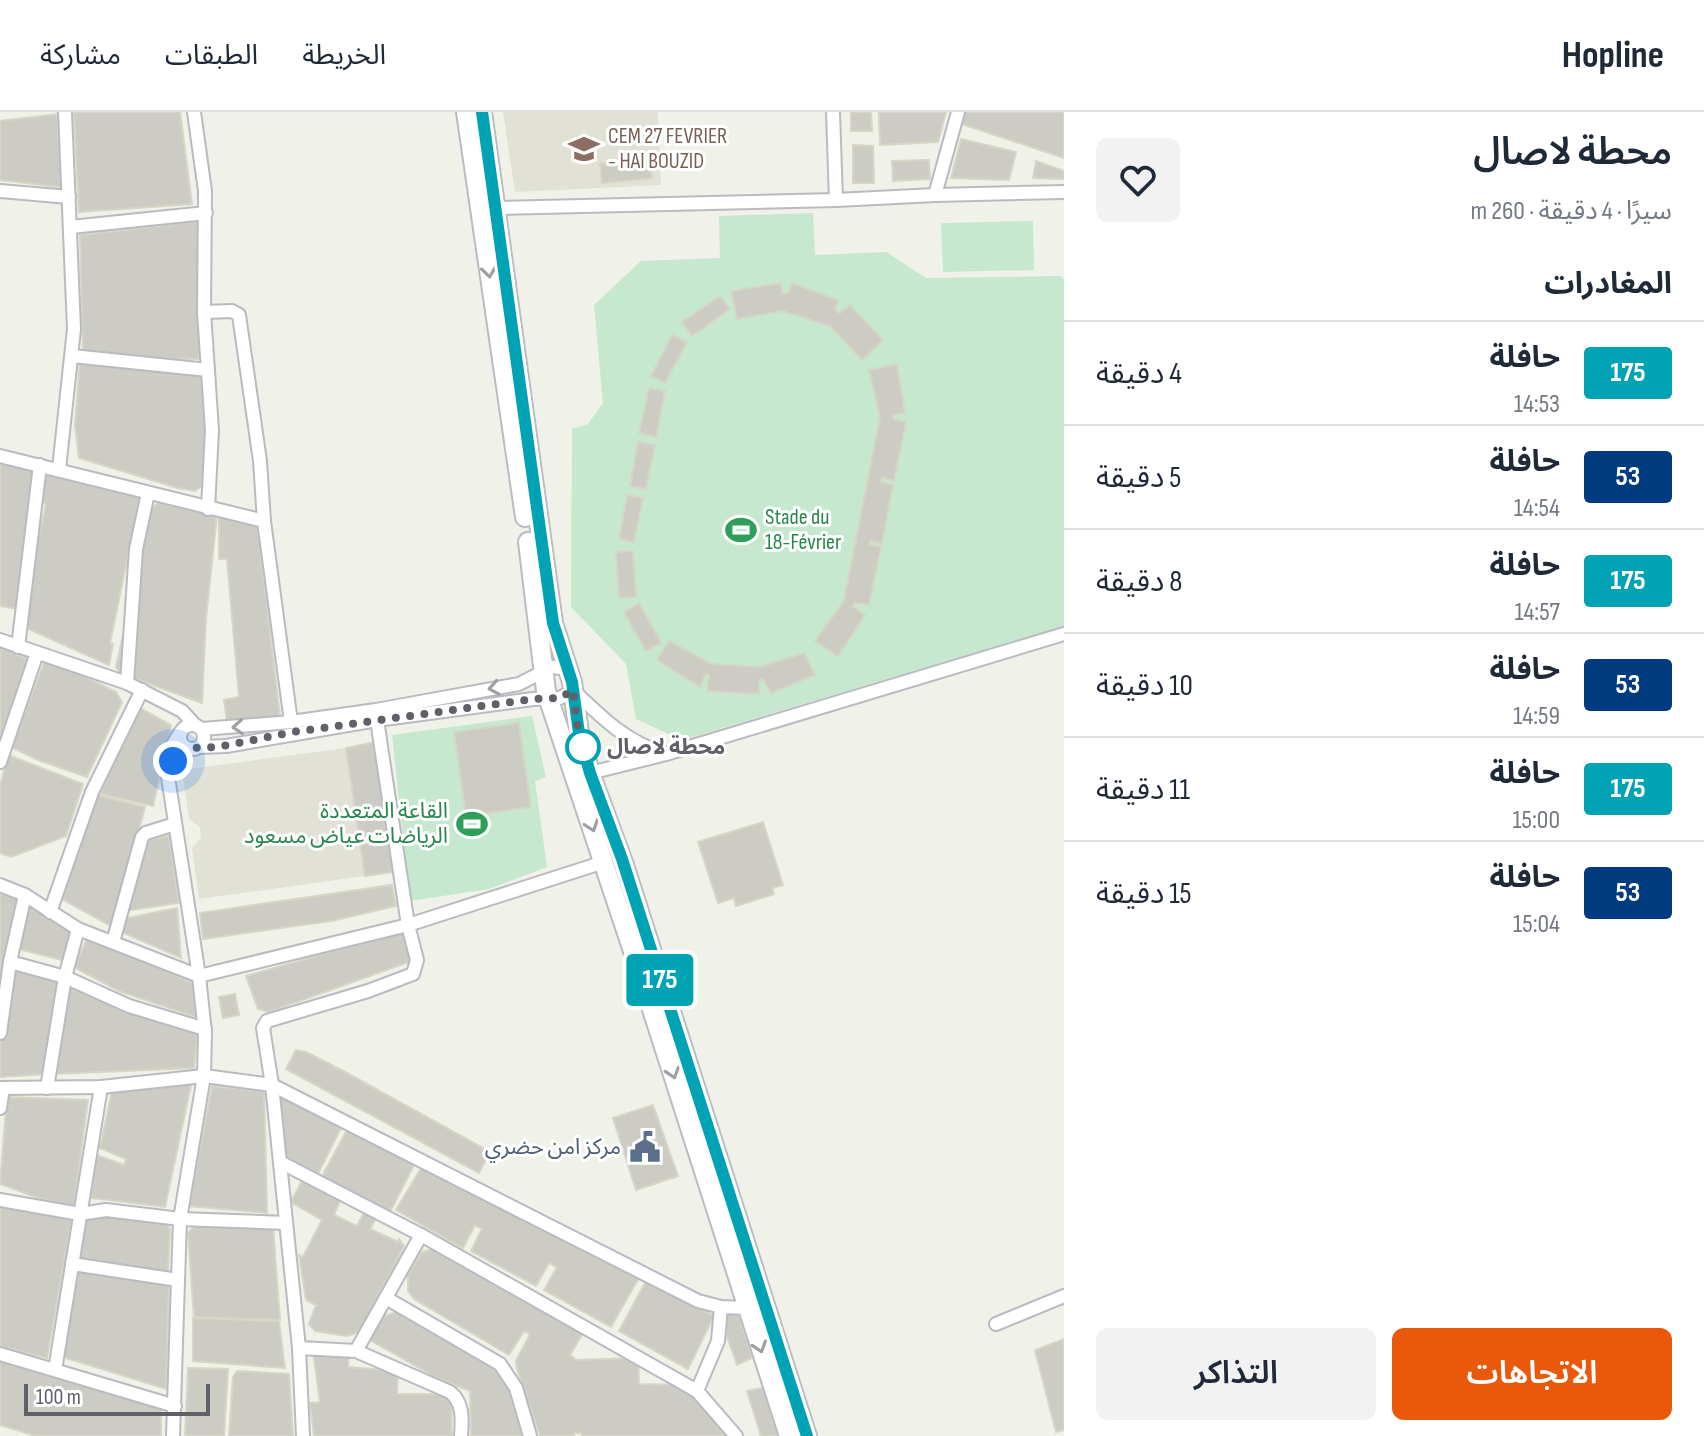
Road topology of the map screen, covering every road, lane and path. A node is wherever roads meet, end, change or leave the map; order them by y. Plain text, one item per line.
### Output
1 (65, 112) edge
2 (194, 112) edge
3 (466, 112) edge
4 (482, 112) edge
5 (833, 112) edge
6 (958, 112) edge
7 (0, 191) edge
8 (1064, 192) edge
9 (935, 195) junction
10 (69, 197) junction
11 (836, 200) junction
12 (495, 208) junction
13 (206, 213) junction
14 (71, 227) junction
15 (204, 312) junction
16 (72, 356) junction
17 (208, 370) junction
18 (0, 456) edge
19 (40, 465) junction
20 (59, 469) junction
21 (148, 493) junction
22 (208, 509) junction
23 (264, 521) junction
24 (1064, 634) edge
25 (0, 640) edge
26 (18, 647) junction
27 (37, 653) junction
28 (568, 669) junction
29 (543, 671) junction
30 (127, 683) junction
31 (142, 690) junction
32 (573, 690) junction
33 (548, 699) junction
34 (164, 703) junction
35 (377, 720) junction
36 (291, 722) junction
37 (199, 727) junction
38 (181, 731) junction
39 (193, 748) junction
40 (666, 754) junction
41 (0, 762) edge
42 (167, 771) junction
43 (590, 773) junction
44 (175, 824) junction
45 (604, 862) junction
46 (0, 885) edge
47 (25, 895) junction
48 (50, 912) junction
49 (408, 925) junction
50 (78, 929) junction
51 (113, 942) junction
52 (10, 962) junction
53 (199, 976) junction
54 (65, 977) junction
55 (205, 1029) junction
56 (0, 1033) edge
57 (204, 1076) junction
58 (272, 1085) junction
59 (101, 1087) junction
60 (2, 1088) edge
61 (47, 1088) junction
62 (0, 1108) edge
63 (280, 1162) junction
64 (0, 1200) edge
65 (80, 1214) junction
66 (180, 1219) junction
67 (286, 1223) junction
68 (421, 1235) junction
69 (72, 1264) junction
70 (178, 1280) junction
71 (1064, 1296) edge
72 (386, 1298) junction
73 (721, 1307) junction
74 (747, 1308) junction
75 (996, 1324) dead end
76 (299, 1348) junction
77 (356, 1351) junction
78 (0, 1354) edge
79 (55, 1370) junction
80 (697, 1391) junction
81 (175, 1406) junction
82 (173, 1436) edge
83 (303, 1436) edge
84 (461, 1436) edge
85 (530, 1436) edge
86 (736, 1436) edge
87 (789, 1436) edge
88 (807, 1436) edge

1 - 10 street
2 - 13 street
3 -> 29 main road
4 - 12 main road
5 - 11 street
6 - 9 street
7 - 10 street
8 - 9 street
9 - 11 street
10 - 14 street
11 - 12 street
12 - 28 main road
13 - 14 street
13 - 15 street
14 - 16 street
15 - 17 street
15 - 23 street
16 - 17 street
16 - 20 street
17 - 22 street
18 - 19 street
19 - 20 street
19 - 26 street
20 - 21 street
21 - 22 street
21 - 30 street
22 - 23 street
23 - 36 street
24 - 40 street
25 - 26 street
26 - 27 street
27 - 30 street
27 - 41 street
28 - 29 street
28 - 32 main road
29 - 33 main road
29 -> 36 street
30 - 31 street
31 - 34 street
31 - 48 street
32 - 33 street
32 - 40 street
32 - 43 main road
33 - 35 street
33 -> 45 main road
34 - 37 street
34 - 38 street
35 - 39 street
35 - 49 street
36 -> 37 street
37 - 38 street
37 - 39 street
38 - 39 street
38 - 42 street
39 - 42 street
40 - 43 street
42 - 44 street
43 - 88 main road
44 - 51 street
44 - 53 street
45 - 49 street
45 -> 74 main road
46 - 47 street
47 - 48 street
47 - 52 street
48 - 50 street
49 - 53 street
49 - 58 street
50 - 51 street
50 - 54 street
51 - 53 street
52 - 54 street
52 - 56 street
53 - 55 street
54 - 55 street
54 - 61 street
55 - 57 street
57 - 58 street
57 - 59 street
57 - 66 street
58 - 63 street
58 - 73 street
59 - 61 street
59 - 65 street
60 - 61 street
60 - 62 street
63 - 67 street
63 - 68 street
64 - 65 street
65 - 66 street
65 - 69 street
66 - 67 street
66 - 70 street
67 - 76 street
68 - 72 street
68 - 80 street
69 - 70 street
69 - 79 street
70 - 81 street
71 - 75 street
72 - 77 street
72 - 85 street
73 - 74 street
73 - 80 street
74 -> 87 main road
76 - 77 street
76 - 83 street
77 - 84 street
78 - 79 street
79 - 81 street
80 - 86 street
81 - 82 street

